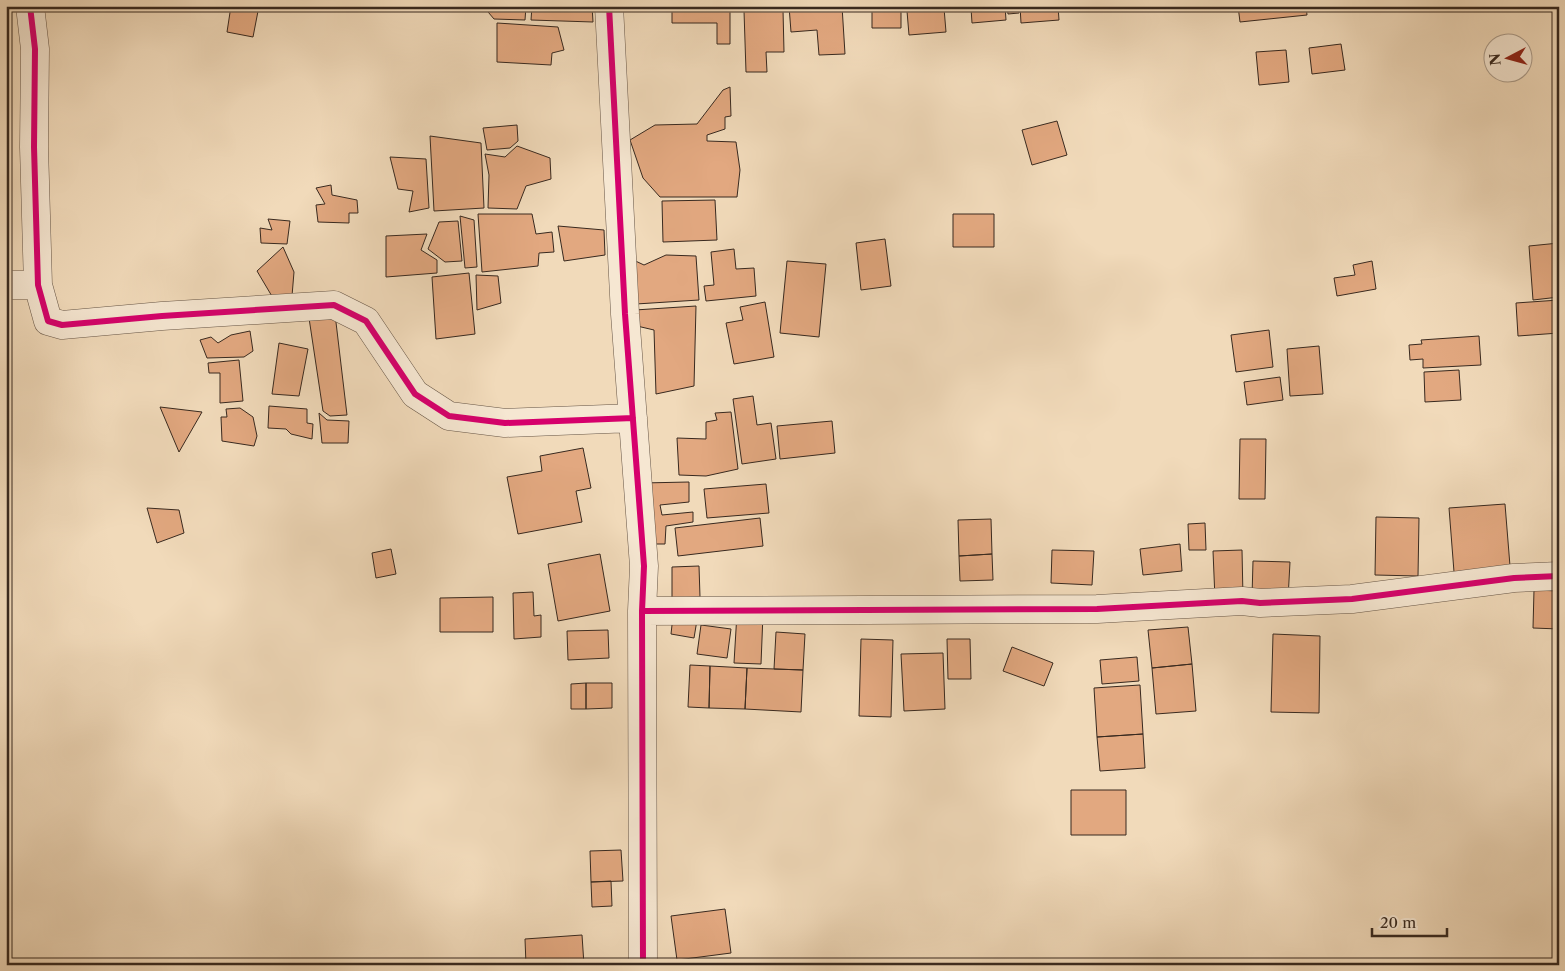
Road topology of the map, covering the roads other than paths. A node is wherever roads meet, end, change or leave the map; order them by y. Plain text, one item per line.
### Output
1 (30, 6) edge
2 (609, 6) edge
3 (6, 285) edge
4 (38, 285) junction
5 (633, 418) junction
6 (1559, 576) edge
7 (642, 612) junction
8 (643, 965) edge

1 - 4 street
2 - 5 street
3 - 4 street
4 - 5 street
5 - 7 street
6 - 7 street
7 - 8 street

